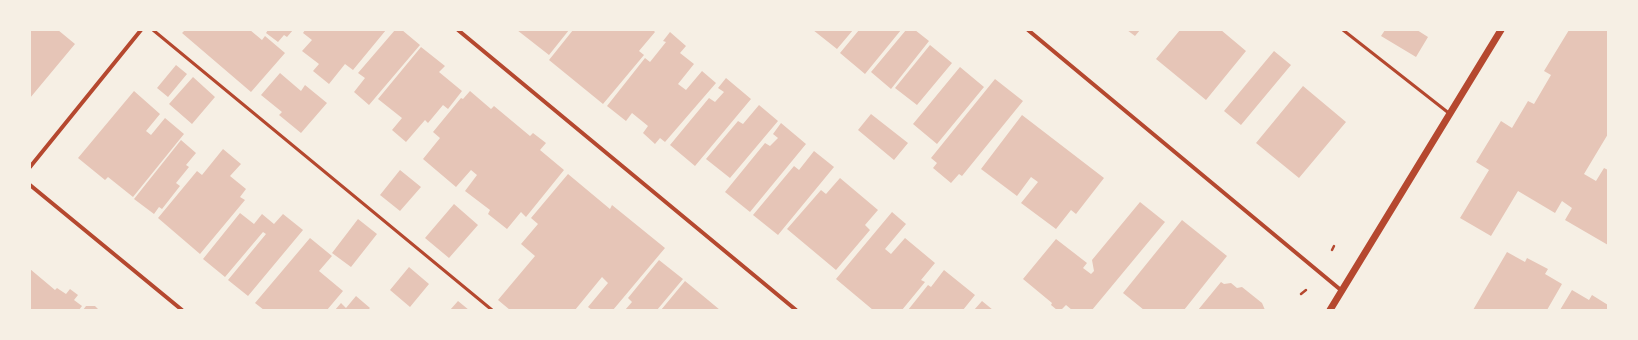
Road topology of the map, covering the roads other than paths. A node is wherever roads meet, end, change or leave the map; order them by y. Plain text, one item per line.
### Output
1 (141, 30) edge
2 (153, 30) edge
3 (458, 30) edge
4 (1028, 30) edge
5 (1343, 30) edge
6 (1501, 30) edge
7 (1451, 115) junction
8 (30, 167) edge
9 (30, 185) edge
10 (1342, 291) junction
11 (182, 310) edge
12 (492, 310) edge
13 (796, 310) edge
14 (1330, 310) edge

1 - 8 street
2 - 12 lane
3 - 13 street
4 - 10 street
5 - 7 lane
6 - 7 street
7 - 10 street
9 - 11 street
10 - 14 street

